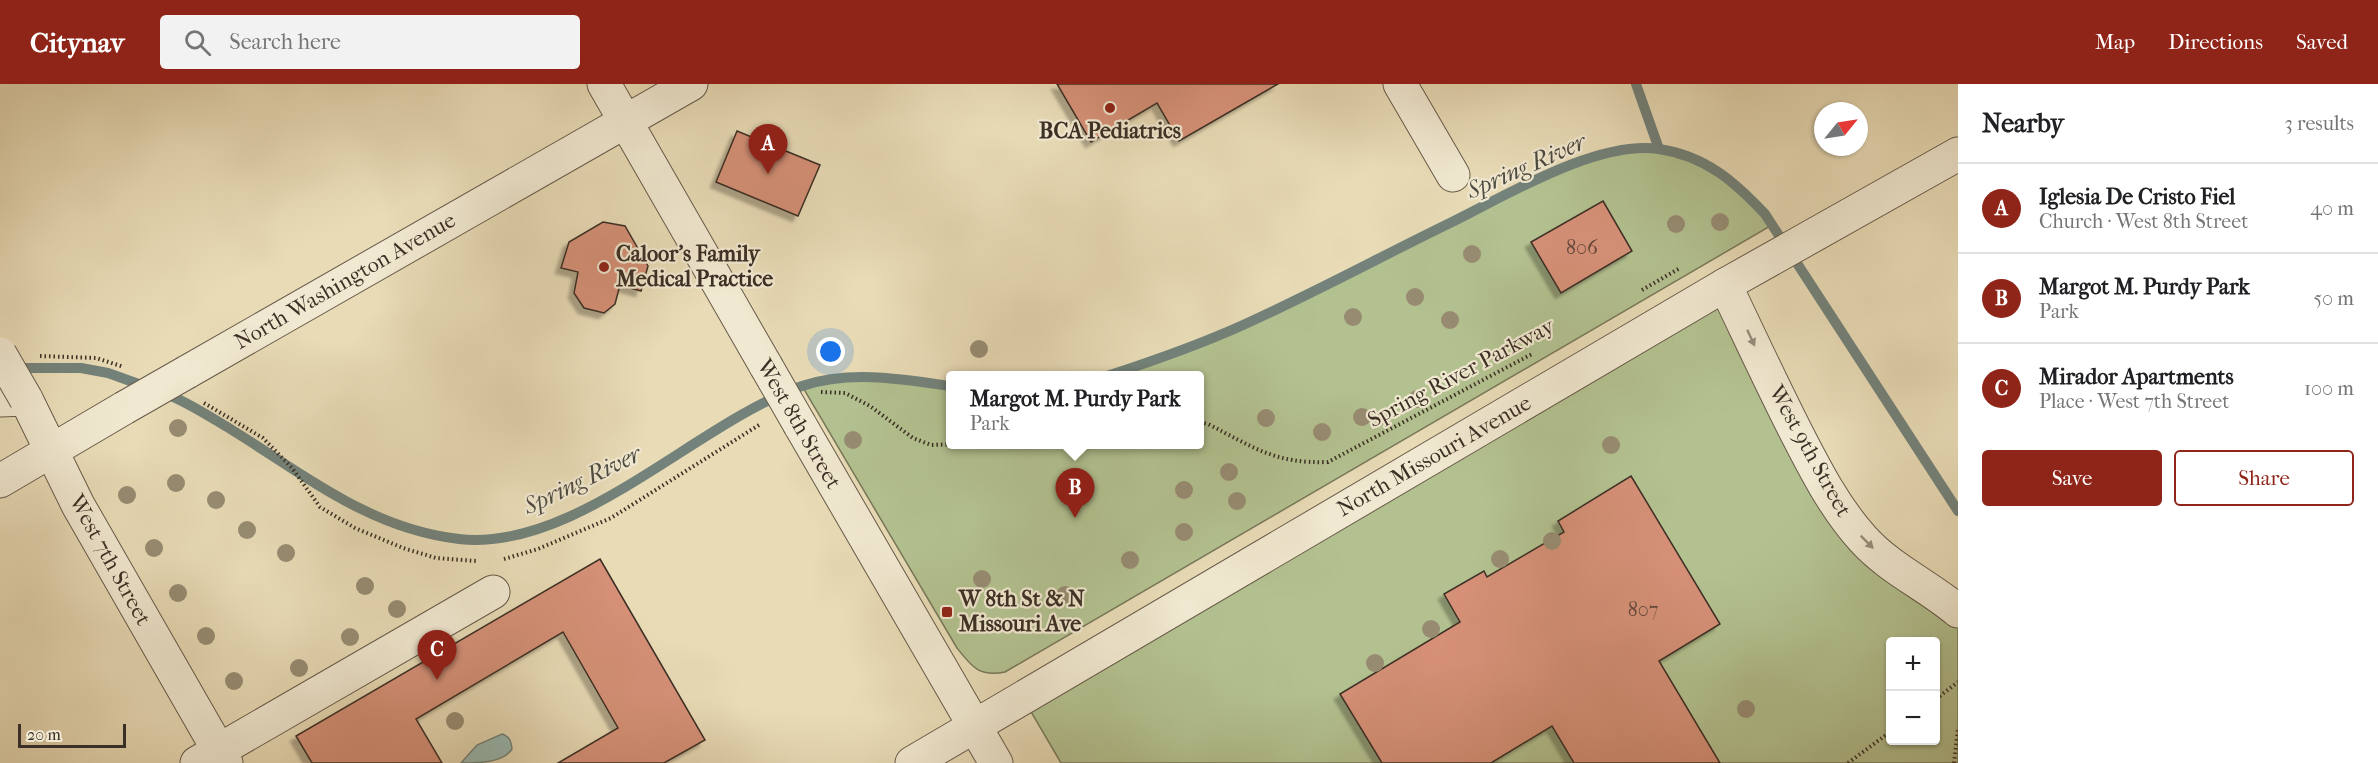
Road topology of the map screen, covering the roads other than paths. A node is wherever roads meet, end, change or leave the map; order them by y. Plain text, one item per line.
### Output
1 (604, 84) edge
2 (691, 84) edge
3 (1400, 84) edge
4 (626, 121) junction
5 (1958, 154) edge
6 (1453, 175) dead end
7 (1725, 285) junction
8 (0, 354) edge
9 (13, 399) edge
10 (50, 450) junction
11 (0, 481) edge
12 (492, 592) dead end
13 (1958, 611) edge
14 (975, 726) junction
15 (214, 759) edge
16 (912, 763) edge
17 (996, 763) edge

1 - 4 street, West 8th Street
2 - 4 street, North Washington Avenue
3 - 6 street
4 - 10 street, North Washington Avenue, bridge
4 - 14 street, West 8th Street, bridge
5 - 7 street, North Missouri Avenue
7 -> 13 street, West 9th Street
7 - 14 street, North Missouri Avenue
8 - 9 street, West 7th Street, bridge
9 - 10 street, West 7th Street
10 - 11 street, North Washington Avenue
10 - 15 street, West 7th Street
12 - 15 street
14 - 16 street, North Missouri Avenue
14 - 17 street, West 8th Street

